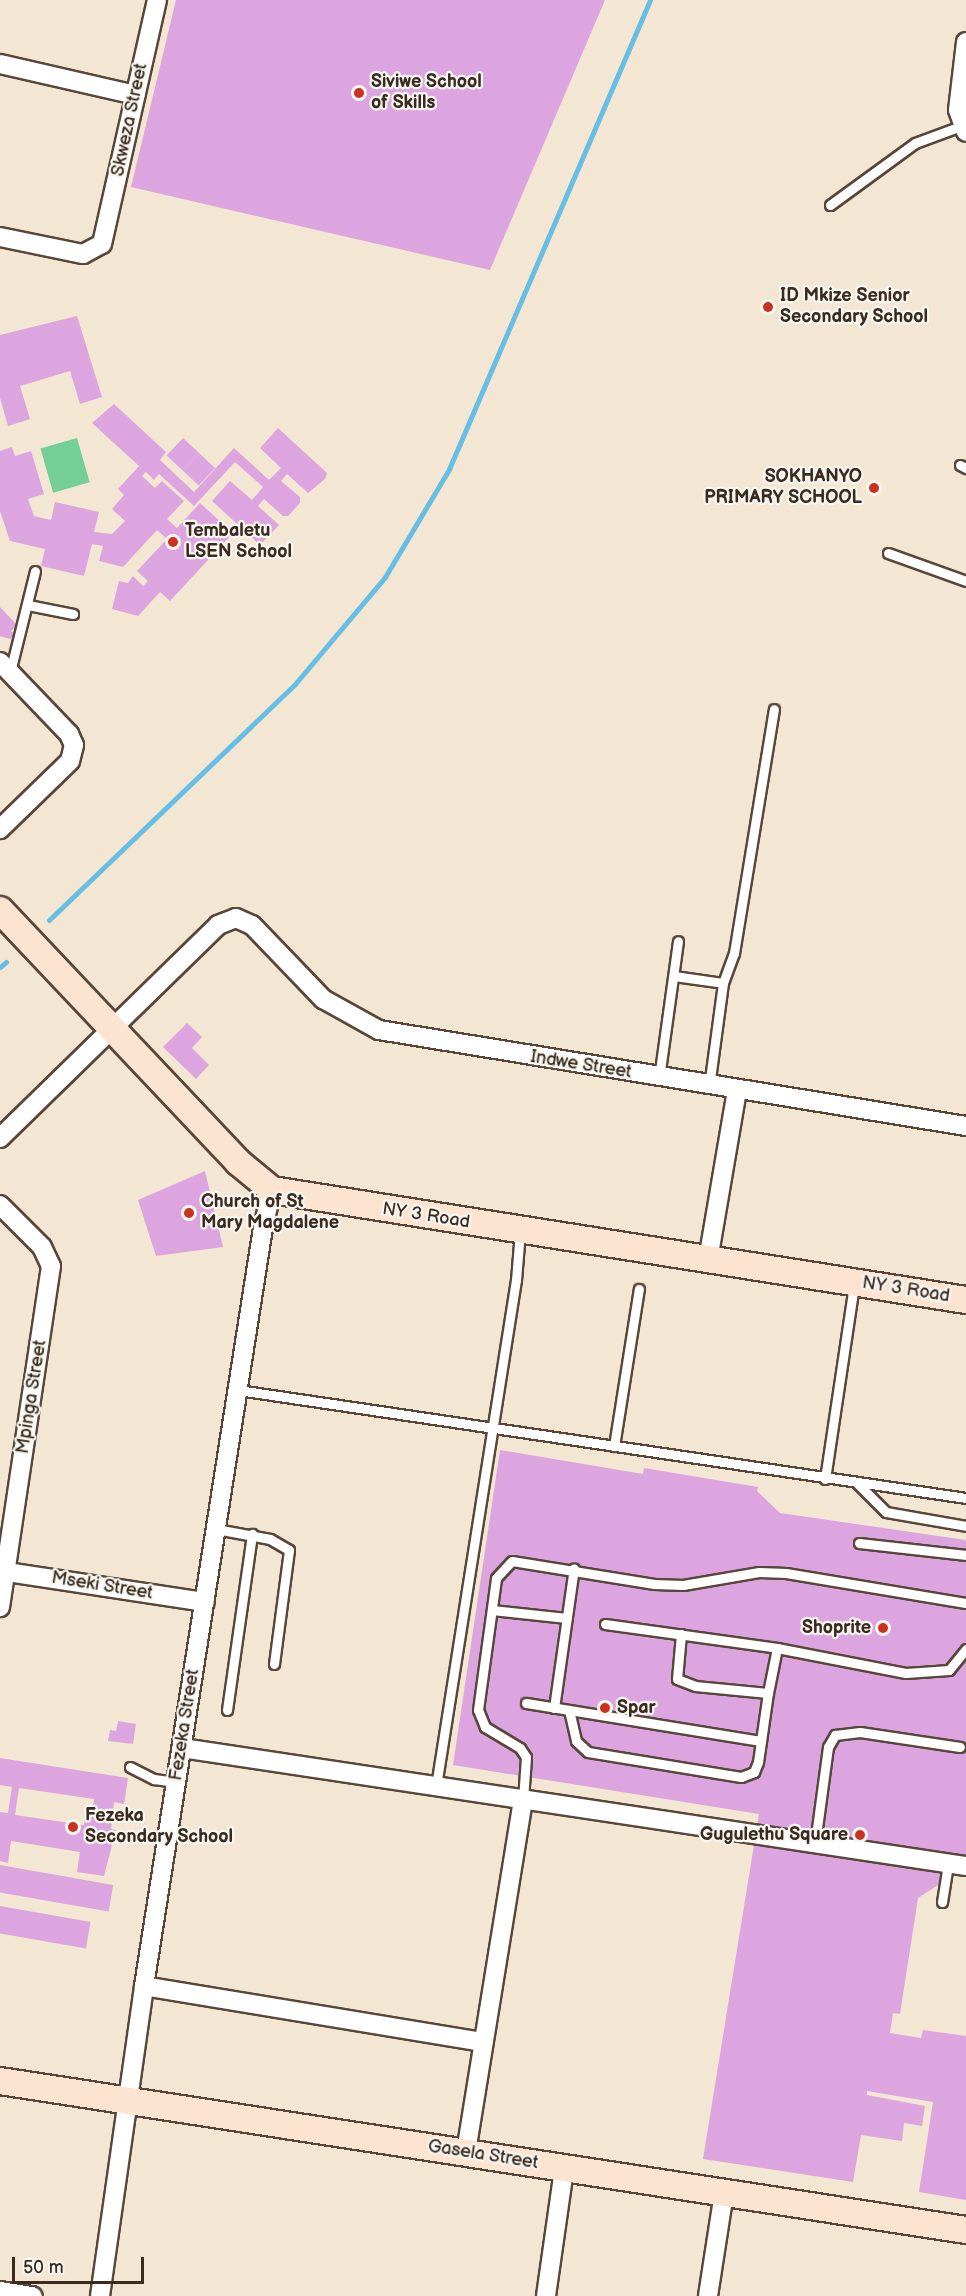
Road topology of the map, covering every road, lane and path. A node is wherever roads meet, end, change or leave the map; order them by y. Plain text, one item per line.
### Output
1 (157, 0) edge
2 (966, 42) edge
3 (0, 64) edge
4 (135, 95) junction
5 (964, 129) edge
6 (830, 205) dead end
7 (0, 237) edge
8 (888, 553) dead end
9 (35, 570) dead end
10 (966, 581) edge
11 (27, 605) junction
12 (73, 614) dead end
13 (5, 667) edge
14 (774, 709) dead end
15 (0, 829) edge
16 (0, 910) edge
17 (678, 941) dead end
18 (674, 976) junction
19 (723, 983) junction
20 (115, 1027) junction
21 (659, 1078) junction
22 (709, 1086) junction
23 (737, 1091) junction
24 (966, 1126) edge
25 (0, 1138) edge
26 (272, 1190) junction
27 (0, 1205) edge
28 (520, 1231) junction
29 (708, 1260) junction
30 (855, 1282) junction
31 (639, 1289) dead end
32 (966, 1300) edge
33 (237, 1390) junction
34 (490, 1426) junction
35 (614, 1446) junction
36 (825, 1479) junction
37 (857, 1483) junction
38 (966, 1498) edge
39 (966, 1526) edge
40 (216, 1529) junction
41 (252, 1534) junction
42 (859, 1543) dead end
43 (966, 1555) edge
44 (574, 1568) junction
45 (3, 1571) edge
46 (205, 1602) junction
47 (966, 1603) edge
48 (0, 1607) edge
49 (492, 1610) junction
50 (567, 1618) junction
51 (605, 1624) dead end
52 (681, 1635) junction
53 (777, 1648) junction
54 (966, 1649) edge
55 (274, 1664) dead end
56 (768, 1693) junction
57 (526, 1703) dead end
58 (554, 1708) junction
59 (227, 1710) dead end
60 (569, 1710) junction
61 (761, 1740) junction
62 (960, 1747) dead end
63 (182, 1748) junction
64 (130, 1767) dead end
65 (176, 1782) junction
66 (436, 1786) junction
67 (523, 1800) junction
68 (815, 1843) junction
69 (957, 1864) edge
70 (942, 1902) dead end
71 (144, 1986) junction
72 (483, 2042) junction
73 (0, 2081) edge
74 (129, 2102) junction
75 (466, 2152) junction
76 (564, 2169) junction
77 (724, 2193) junction
78 (966, 2230) edge
79 (0, 2291) edge
80 (33, 2296) edge
81 (100, 2296) edge
82 (546, 2296) edge
83 (708, 2296) edge

1 - 4 street, Skweza Street
2 - 5 street
3 - 4 street
4 - 7 street, Skweza Street
5 - 6 lane
8 - 10 lane
9 - 11 lane
11 - 12 lane
11 - 13 lane
13 - 15 street
14 - 19 lane
16 - 20 street
17 - 18 lane
18 - 19 lane
18 - 21 lane
19 - 22 lane
20 - 21 street, Indwe Street
20 - 25 street
20 - 26 street
21 - 22 street, Indwe Street
22 - 23 street, Indwe Street
23 - 24 street, Indwe Street
23 - 29 street
26 - 28 street, NY 3 Road
26 - 33 street, Fezeka Street
27 - 45 street, Mpinga Street
28 - 29 street, NY 3 Road
28 - 34 lane
29 - 30 street, NY 3 Road
30 - 32 street, NY 3 Road
30 - 36 lane
31 - 35 lane
33 - 34 lane
33 - 40 street, Fezeka Street
34 - 35 lane
34 - 66 lane
35 - 36 lane
36 - 37 lane
37 - 38 lane
37 - 39 lane
40 - 41 lane
40 - 46 street, Fezeka Street
41 - 55 lane
41 - 59 lane
42 - 43 lane
44 - 47 lane
44 - 49 lane
44 - 50 lane
45 - 46 street, Mseki Street
45 - 48 street, Mpinga Street
46 - 63 street, Fezeka Street
49 - 50 lane
49 - 67 lane
50 - 58 lane
51 - 52 lane
52 - 53 lane
52 - 56 lane
53 - 54 lane
53 - 56 lane
56 - 61 lane
57 - 58 lane
58 - 60 lane
60 - 61 lane
60 - 61 lane
62 - 68 lane
63 - 65 street, Fezeka Street
63 - 66 street
64 - 65 lane
65 - 71 street, Fezeka Street
66 - 67 street
67 - 68 street
67 - 72 street
68 - 69 street
69 - 70 lane
71 - 72 street
71 - 74 street, Fezeka Street
72 - 75 street
73 - 74 street, Gasela Street
74 - 75 street, Gasela Street
74 - 81 street, Fezeka Street
75 - 76 street, Gasela Street
76 - 77 street, Gasela Street
76 - 82 street
77 - 78 street, Gasela Street
77 - 83 street
79 - 80 street

